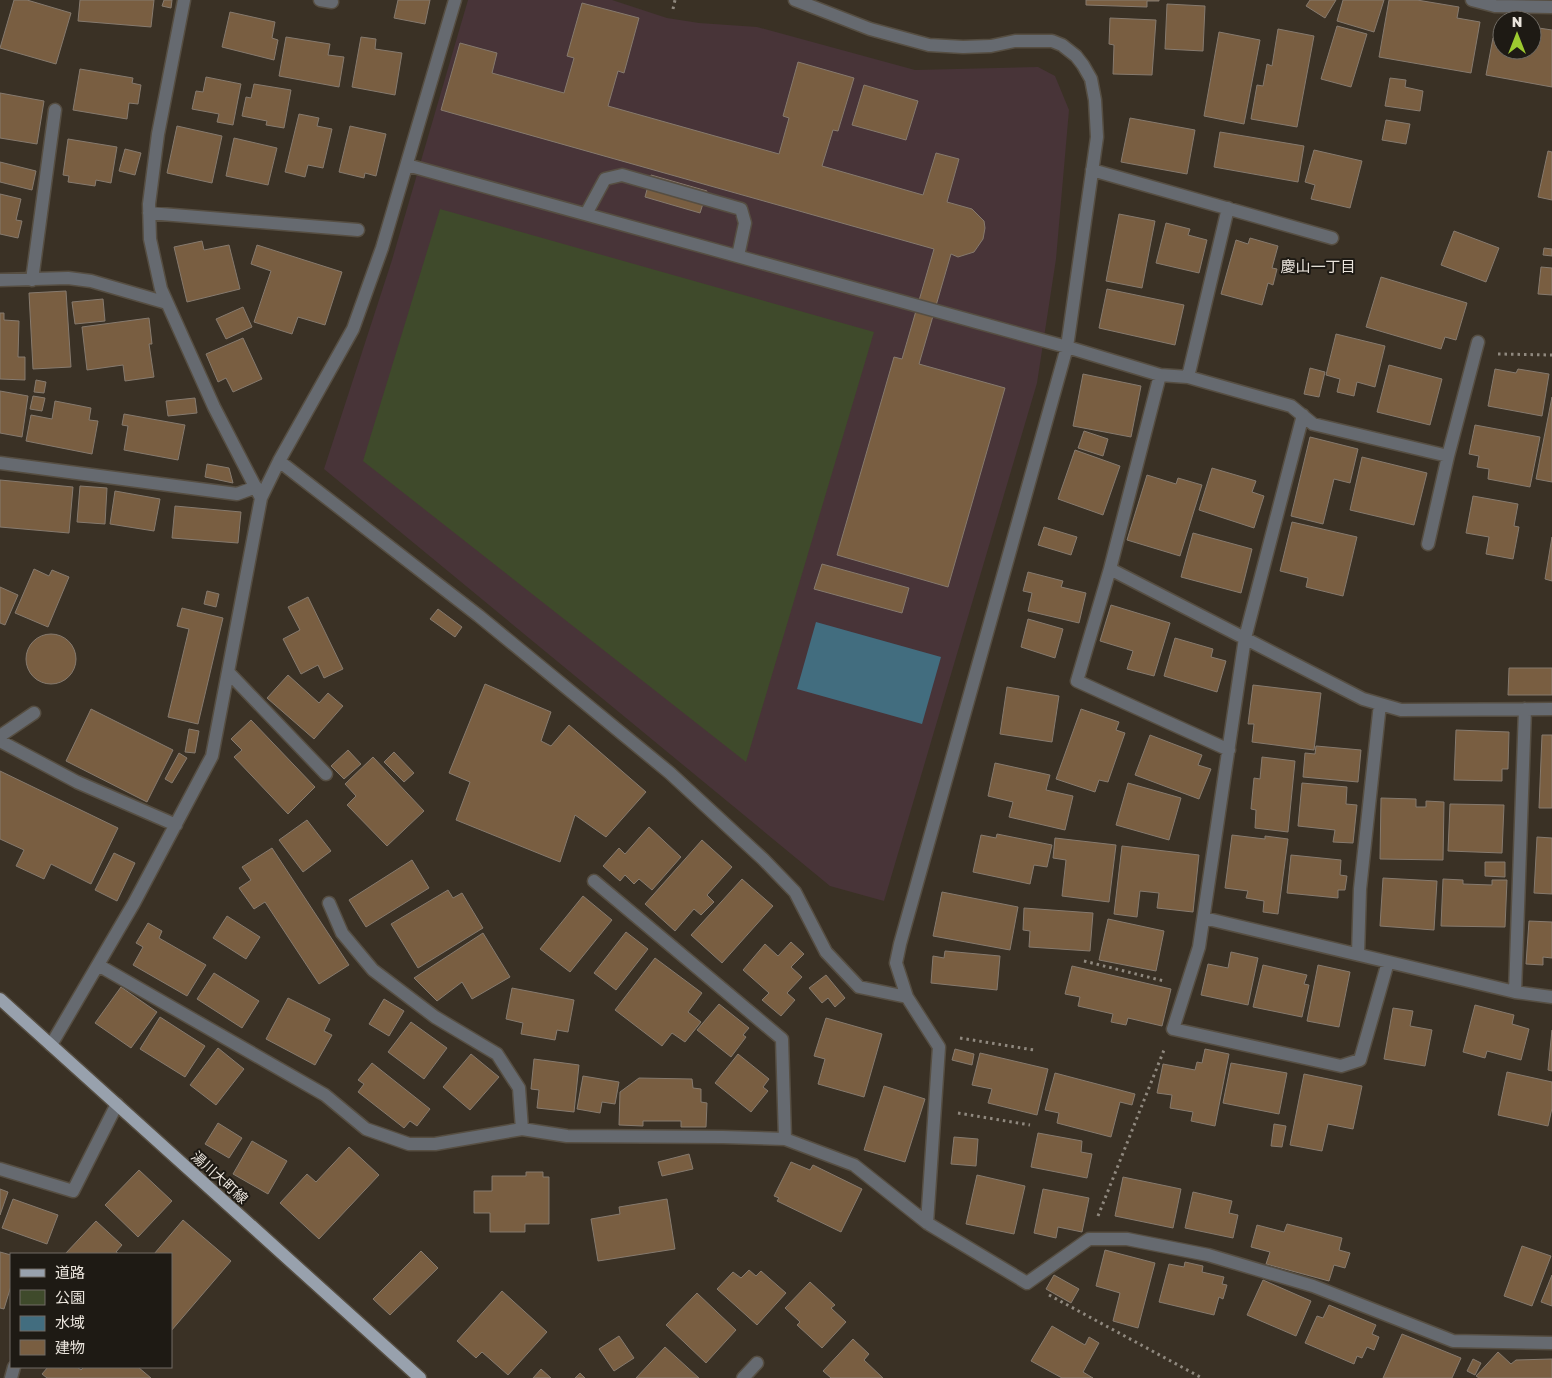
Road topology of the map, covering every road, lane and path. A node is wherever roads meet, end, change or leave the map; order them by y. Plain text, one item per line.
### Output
1 (184, 0) edge
2 (455, 0) edge
3 (675, 0) edge
4 (795, 0) edge
5 (1472, 0) edge
6 (1552, 7) edge
7 (674, 9) dead end
8 (55, 110) dead end
9 (407, 165) junction
10 (1092, 170) junction
11 (1228, 208) junction
12 (149, 213) junction
13 (586, 214) junction
14 (358, 230) dead end
15 (1332, 238) dead end
16 (738, 256) junction
17 (0, 280) edge
18 (32, 280) junction
19 (167, 303) junction
20 (1067, 347) junction
21 (1477, 348) joint
22 (1552, 355) edge
23 (1160, 375) junction
24 (1188, 378) junction
25 (1303, 415) junction
26 (1448, 456) junction
27 (279, 461) junction
28 (0, 463) edge
29 (259, 493) junction
30 (1428, 544) dead end
31 (1110, 569) junction
32 (1245, 638) junction
33 (229, 673) junction
34 (1380, 704) junction
35 (1525, 709) junction
36 (1552, 709) edge
37 (34, 713) dead end
38 (0, 736) edge
39 (0, 741) edge
40 (1228, 750) junction
41 (326, 774) dead end
42 (176, 825) junction
43 (594, 881) dead end
44 (328, 903) dead end
45 (1204, 918) junction
46 (1358, 954) junction
47 (1084, 961) dead end
48 (1388, 962) junction
49 (98, 965) junction
50 (1186, 987) junction
51 (1515, 992) junction
52 (907, 997) junction
53 (1552, 997) edge
54 (0, 999) edge
55 (1173, 1029) junction
56 (930, 1032) junction
57 (51, 1045) junction
58 (1034, 1050) dead end
59 (118, 1104) junction
60 (935, 1110) junction
61 (1030, 1125) dead end
62 (522, 1129) junction
63 (785, 1139) junction
64 (0, 1169) edge
65 (927, 1223) junction
66 (1090, 1239) junction
67 (1027, 1283) junction
68 (1552, 1343) edge
69 (757, 1363) dead end
70 (420, 1378) edge
71 (743, 1378) edge
72 (1202, 1378) edge

1 - 12 street
2 - 9 street
3 - 7 path
4 - 10 street
5 - 6 street
8 - 18 street
9 - 13 street
9 - 27 street
10 - 11 street
10 - 20 street
11 - 15 street
11 - 24 street
12 - 14 street
12 - 19 street
13 - 16 street
13 - 16 street
16 - 20 street
17 - 18 street
18 - 19 street
19 - 29 street
20 - 23 street
20 - 52 street
21 - 22 path
21 - 26 street
23 - 24 street
23 - 31 street
24 - 25 street
25 - 26 street
25 - 32 street
26 - 30 street
27 - 29 street
27 - 52 street
28 - 29 street
29 - 33 street
31 - 32 street
31 - 40 street
32 - 34 street
32 - 40 street
33 - 41 street
33 - 42 street
34 - 35 street
34 - 46 street
35 - 36 street
35 - 51 street
37 - 38 street
39 - 42 street
40 - 45 street
42 - 49 street
43 - 63 street
44 - 62 street
45 - 46 street
45 - 50 street
46 - 48 street
47 - 50 path
48 - 51 street
48 - 55 street
49 - 57 street
49 - 62 street
50 - 55 street
51 - 53 street
52 - 56 street
54 - 57 main road, 湯川大町線
55 - 66 path
56 - 58 path
56 - 60 street
57 - 59 main road, 湯川大町線
59 - 64 street
59 - 70 main road, 湯川大町線
60 - 61 path
60 - 65 street
62 - 63 street
63 - 65 street
65 - 67 street
66 - 67 street
66 - 68 street
67 - 72 path
69 - 71 street

